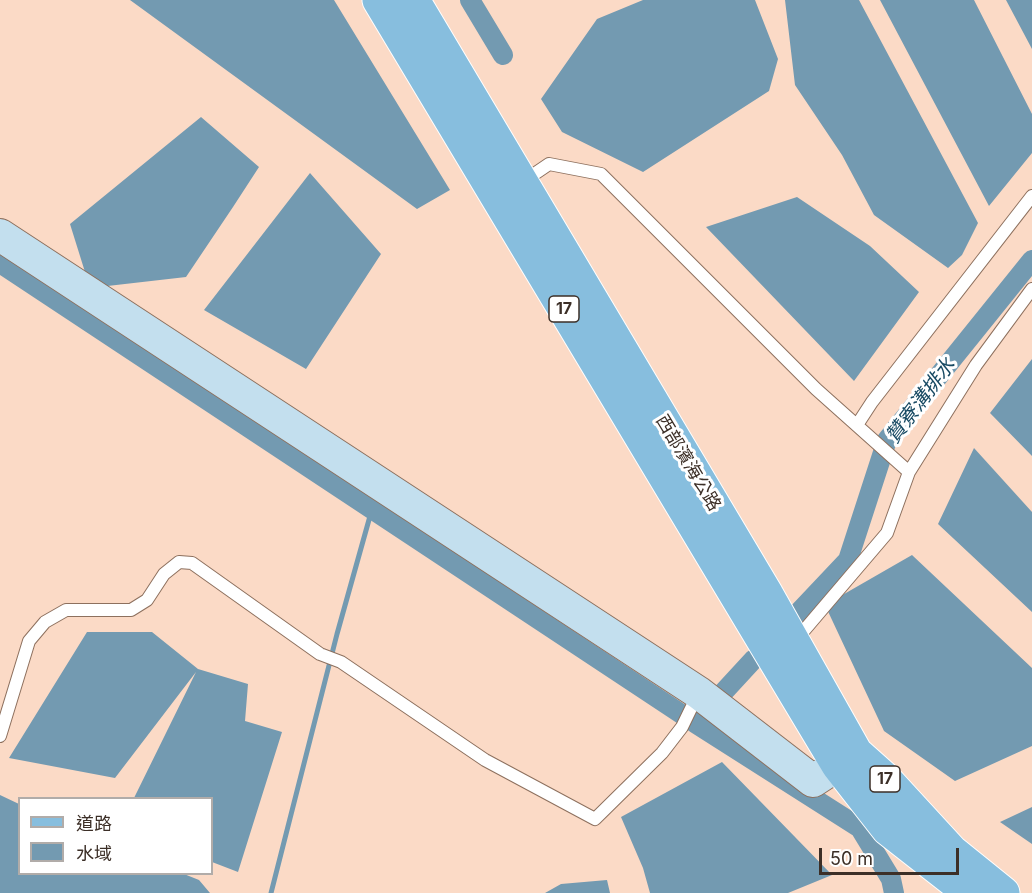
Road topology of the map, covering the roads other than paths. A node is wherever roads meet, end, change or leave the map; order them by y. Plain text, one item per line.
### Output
1 (379, 0) edge
2 (413, 0) edge
3 (509, 188) junction
4 (1032, 196) edge
5 (0, 235) edge
6 (1032, 289) edge
7 (862, 429) junction
8 (909, 472) junction
9 (795, 642) junction
10 (697, 699) junction
11 (0, 736) edge
12 (847, 759) junction
13 (970, 893) edge
14 (1003, 893) edge

1 - 3 main road, 西部濱海公路 / 17
2 - 3 main road, 西部濱海公路 / 17
3 - 7 lane
3 - 9 main road, 西部濱海公路 / 17
3 - 12 main road, 西部濱海公路 / 17
4 - 7 lane
5 - 10 street
6 - 8 lane
7 - 8 lane
8 - 9 lane
9 - 12 main road, 西部濱海公路 / 17
10 - 11 lane
10 - 12 street
12 - 13 main road, 西部濱海公路 / 17
12 - 14 main road, 西部濱海公路 / 17

